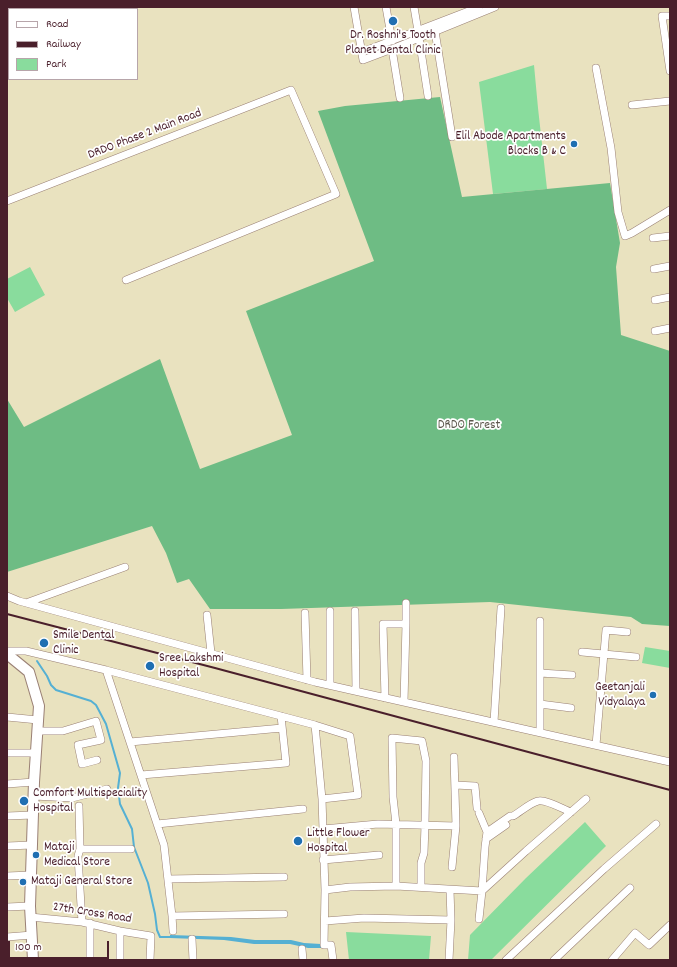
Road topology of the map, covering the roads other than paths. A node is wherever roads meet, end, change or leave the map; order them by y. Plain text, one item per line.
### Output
1 (354, 7) edge
2 (386, 7) edge
3 (414, 7) edge
4 (479, 7) edge
5 (495, 7) edge
6 (472, 13) junction
7 (670, 16) edge
8 (435, 31) junction
9 (418, 34) junction
10 (392, 41) junction
11 (392, 49) junction
12 (362, 52) junction
13 (596, 68) dead end
14 (670, 71) edge
15 (428, 96) dead end
16 (400, 98) dead end
17 (670, 101) edge
18 (632, 105) dead end
19 (452, 137) dead end
20 (7, 202) edge
21 (670, 210) edge
22 (670, 236) edge
23 (653, 238) dead end
24 (670, 266) edge
25 (654, 269) dead end
26 (126, 280) dead end
27 (670, 297) edge
28 (655, 300) dead end
29 (670, 328) edge
30 (654, 330) dead end
31 (125, 567) dead end
32 (7, 596) edge
33 (26, 603) junction
34 (406, 603) dead end
35 (501, 608) dead end
36 (330, 611) dead end
37 (355, 611) dead end
38 (305, 613) dead end
39 (207, 615) dead end
40 (540, 621) dead end
41 (406, 624) junction
42 (627, 632) dead end
43 (7, 651) edge
44 (582, 652) dead end
45 (210, 653) junction
46 (7, 654) edge
47 (604, 654) junction
48 (636, 657) dead end
49 (106, 670) junction
50 (540, 673) junction
51 (572, 675) dead end
52 (306, 680) junction
53 (330, 685) junction
54 (356, 691) junction
55 (385, 698) junction
56 (404, 702) junction
57 (540, 704) junction
58 (571, 708) dead end
59 (281, 716) junction
60 (7, 717) edge
61 (38, 720) junction
62 (494, 722) junction
63 (315, 725) junction
64 (282, 728) junction
65 (38, 731) junction
66 (540, 732) junction
67 (130, 742) junction
68 (596, 745) junction
69 (36, 752) junction
70 (7, 753) edge
71 (454, 757) dead end
72 (96, 760) dead end
73 (670, 762) edge
74 (141, 775) junction
75 (34, 782) junction
76 (7, 784) edge
77 (455, 785) junction
78 (107, 790) dead end
79 (34, 796) junction
80 (322, 799) junction
81 (586, 799) dead end
82 (79, 806) dead end
83 (303, 809) dead end
84 (571, 812) junction
85 (33, 815) junction
86 (7, 816) edge
87 (157, 824) junction
88 (396, 824) junction
89 (656, 824) dead end
90 (425, 825) junction
91 (456, 826) junction
92 (323, 828) junction
93 (486, 835) junction
94 (32, 845) junction
95 (7, 846) edge
96 (131, 848) dead end
97 (80, 849) junction
98 (379, 855) dead end
99 (323, 860) junction
100 (452, 867) dead end
101 (31, 875) junction
102 (7, 876) edge
103 (284, 877) dead end
104 (168, 879) junction
105 (396, 886) junction
106 (421, 887) junction
107 (630, 888) dead end
108 (324, 890) junction
109 (450, 890) junction
110 (482, 891) junction
111 (30, 906) junction
112 (7, 907) edge
113 (284, 914) dead end
114 (172, 916) junction
115 (30, 917) junction
116 (479, 919) dead end
117 (451, 920) junction
118 (325, 921) junction
119 (86, 923) junction
120 (670, 925) edge
121 (120, 931) junction
122 (173, 931) dead end
123 (32, 935) junction
124 (7, 937) edge
125 (192, 939) dead end
126 (302, 949) dead end
127 (33, 960) edge
128 (90, 960) edge
129 (120, 960) edge
130 (150, 960) edge
131 (193, 960) edge
132 (302, 960) edge
133 (333, 960) edge
134 (449, 960) edge
135 (506, 960) edge
136 (554, 960) edge
137 (612, 960) edge

1 - 12 street
2 - 10 street
3 - 9 street
4 - 6 street
5 - 6 street
6 - 8 street
6 - 9 street
7 - 14 street
8 - 9 street
8 - 19 street
9 - 10 street
9 - 11 street
9 - 15 street
10 - 12 street
11 - 12 street
11 - 16 street
13 - 21 street
17 - 18 street
20 - 26 street, DRDO Phase 2 Main Road
22 - 23 street
24 - 25 street
27 - 28 street
29 - 30 street
31 - 33 street
32 - 33 street
33 - 45 street
34 - 41 street
35 - 62 street
36 - 53 street
37 - 54 street
38 - 52 street
39 - 45 street
40 - 50 street
41 - 55 street
41 - 56 street
42 - 47 street
43 - 49 street
44 - 47 street
45 - 52 street
46 - 61 main road
47 - 48 street
47 - 68 street
49 - 59 street
49 - 67 street
50 - 51 street
50 - 57 street
52 - 53 street
53 - 54 street
54 - 55 street
55 - 56 street
56 - 62 street
57 - 58 street
57 - 66 street
59 - 63 street
59 - 64 street
60 - 61 street
61 - 65 main road
62 - 66 street
63 - 80 street
63 - 80 street
64 - 67 street
64 - 74 street
65 - 69 main road
65 - 72 street
66 - 68 street
67 - 74 street
68 - 73 street
69 - 70 street
69 - 75 main road
71 - 77 street
74 - 87 street
75 - 76 street
75 - 79 main road
77 - 91 street
77 - 93 street
78 - 79 street
79 - 85 main road
80 - 92 street
81 - 84 street
82 - 97 street
83 - 87 street
84 - 93 street
84 - 110 street
85 - 86 street
85 - 94 main road
87 - 104 street
88 - 90 street
88 - 90 street
88 - 92 street
88 - 105 street
89 - 135 street
90 - 91 street
90 - 106 street
91 - 100 street
92 - 99 street
93 - 110 street
94 - 95 street
94 - 101 main road
96 - 97 street
97 - 119 street
98 - 99 street
99 - 108 street
101 - 102 street
101 - 111 main road
103 - 104 street
104 - 114 street
105 - 106 street
105 - 108 street
106 - 109 street
107 - 136 street
108 - 118 street
109 - 110 street
109 - 117 street
110 - 116 street
111 - 112 street
111 - 115 main road
113 - 114 street
114 - 122 street
115 - 119 street, 27th Cross Road
115 - 123 main road
117 - 118 street
117 - 134 street
118 - 133 street
119 - 121 street, 27th Cross Road
119 - 128 street
120 - 137 street
121 - 129 street
121 - 130 street, 27th Cross Road
123 - 124 street
123 - 127 main road
125 - 131 street
126 - 132 street

